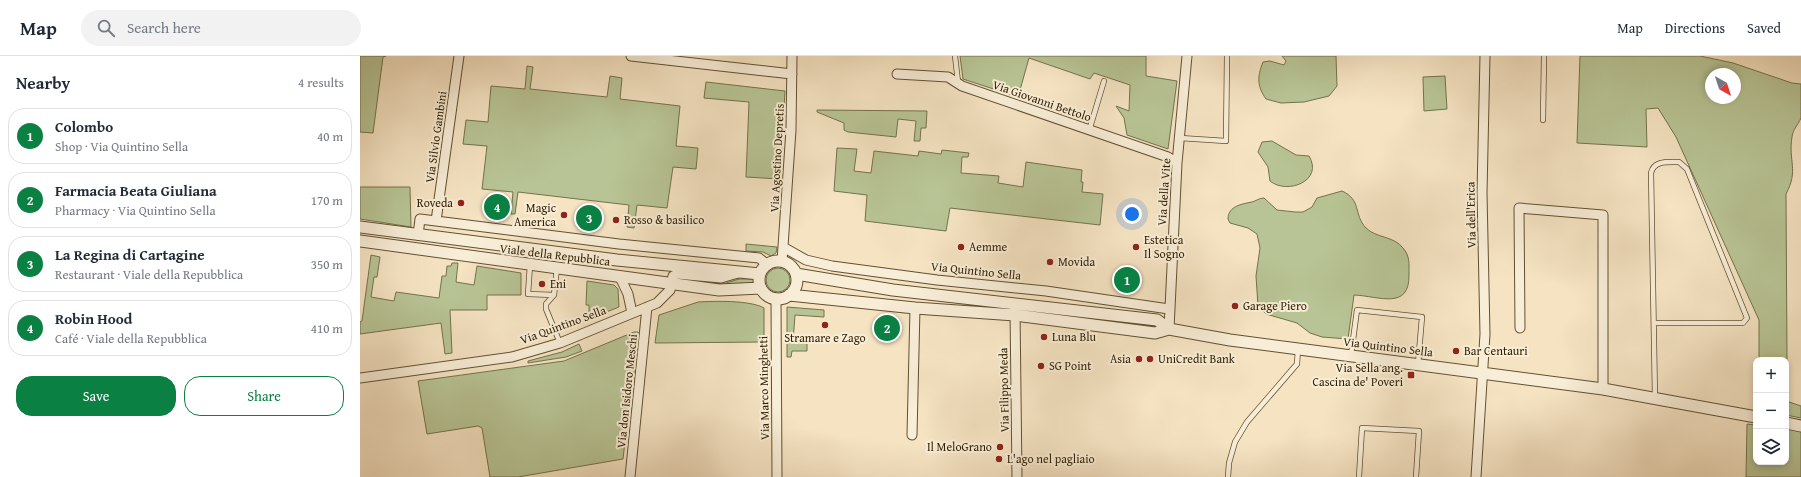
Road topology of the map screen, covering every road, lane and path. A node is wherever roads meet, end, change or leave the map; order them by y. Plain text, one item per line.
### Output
1 (459, 56) edge
2 (631, 56) edge
3 (792, 56) edge
4 (955, 56) edge
5 (1187, 56) edge
6 (1227, 56) edge
7 (1485, 56) edge
8 (1544, 56) edge
9 (792, 74) junction
10 (897, 74) dead end
11 (1104, 81) dead end
12 (959, 84) junction
13 (1543, 120) dead end
14 (1089, 130) junction
15 (1180, 138) junction
16 (1177, 163) junction
17 (436, 221) junction
18 (360, 226) edge
19 (418, 235) junction
20 (360, 240) edge
21 (783, 247) junction
22 (782, 261) junction
23 (530, 265) junction
24 (768, 265) junction
25 (557, 268) junction
26 (738, 273) junction
27 (760, 274) junction
28 (796, 274) junction
29 (620, 276) junction
30 (672, 284) junction
31 (761, 288) junction
32 (554, 295) junction
33 (789, 295) junction
34 (776, 298) junction
35 (1090, 298) junction
36 (1015, 303) junction
37 (648, 307) junction
38 (915, 308) junction
39 (1169, 309) junction
40 (1088, 311) junction
41 (632, 313) junction
42 (1015, 315) junction
43 (1654, 323) junction
44 (1520, 328) dead end
45 (1169, 329) junction
46 (560, 343) junction
47 (1298, 349) junction
48 (1351, 355) junction
49 (1418, 364) junction
50 (1483, 373) junction
51 (360, 378) edge
52 (1604, 389) junction
53 (1655, 398) junction
54 (1753, 416) edge
55 (1789, 424) edge
56 (1801, 426) edge
57 (912, 435) dead end
58 (630, 477) edge
59 (777, 477) edge
60 (1017, 477) edge
61 (1228, 477) edge
62 (1359, 477) edge
63 (1416, 477) edge
64 (1476, 477) edge

1 - 17 street, Via Silvio Gambini
2 - 9 street
3 - 9 street, Via Agostino Depretis
4 - 12 lane
5 - 15 street, Via della Vite
6 - 15 lane
7 - 50 street, Via dell'Erica
8 - 13 lane
9 - 21 street, Via Agostino Depretis
10 - 12 street, Via Giovanni Bettolo
11 - 14 lane
12 - 14 street, Via Giovanni Bettolo
14 - 16 street, Via Giovanni Bettolo
15 - 16 street, Via della Vite
16 - 39 street, Via della Vite
17 - 19 street, Viale della Repubblica
17 - 24 street, Viale della Repubblica
18 - 19 street, Viale della Repubblica
19 - 26 street, Viale della Repubblica
20 - 23 street, Viale della Repubblica
21 - 22 street, Via Agostino Depretis
21 - 35 street, Via Quintino Sella
22 - 24 street
22 - 28 street
23 - 25 street, Viale della Repubblica
23 - 32 lane
24 - 27 street
25 - 29 street, Viale della Repubblica
25 - 32 lane
26 - 27 street
26 - 30 street
27 - 31 street
28 - 33 street
28 - 36 street, Via Quintino Sella
29 - 30 street, Viale della Repubblica
29 - 41 street
30 - 31 street
30 - 37 street, Via Quintino Sella
31 - 34 street
32 - 46 lane
33 - 34 street, Via Quintino Sella
33 - 38 street, Via Quintino Sella
34 - 59 street, Via Marco Minghetti
35 - 39 street, Via Quintino Sella
35 - 40 street
36 - 40 street, Via Quintino Sella
36 - 42 street, Via Filippo Meda
37 - 41 street, Via Quintino Sella
37 - 58 street, Via don Isidoro Meschi
38 - 42 street, Via Quintino Sella
38 - 57 street
39 - 45 street, Via della Vite
40 - 45 street, Via Quintino Sella
41 - 46 street, Via Quintino Sella
42 - 45 street, Via Quintino Sella
42 - 60 street, Via Filippo Meda
43 - 43 lane
43 - 53 lane
44 - 52 street
45 - 47 street, Via Quintino Sella
46 - 51 street, Via Quintino Sella
47 - 48 street, Via Quintino Sella
47 - 61 lane
48 - 49 street, Via Quintino Sella
48 - 49 lane
49 - 50 street, Via Quintino Sella
50 - 52 street, Via Quintino Sella
50 - 64 street, Via dell'Erica
52 - 53 street, Via Quintino Sella
53 - 54 street, Via Quintino Sella
55 - 56 street
62 - 63 lane

